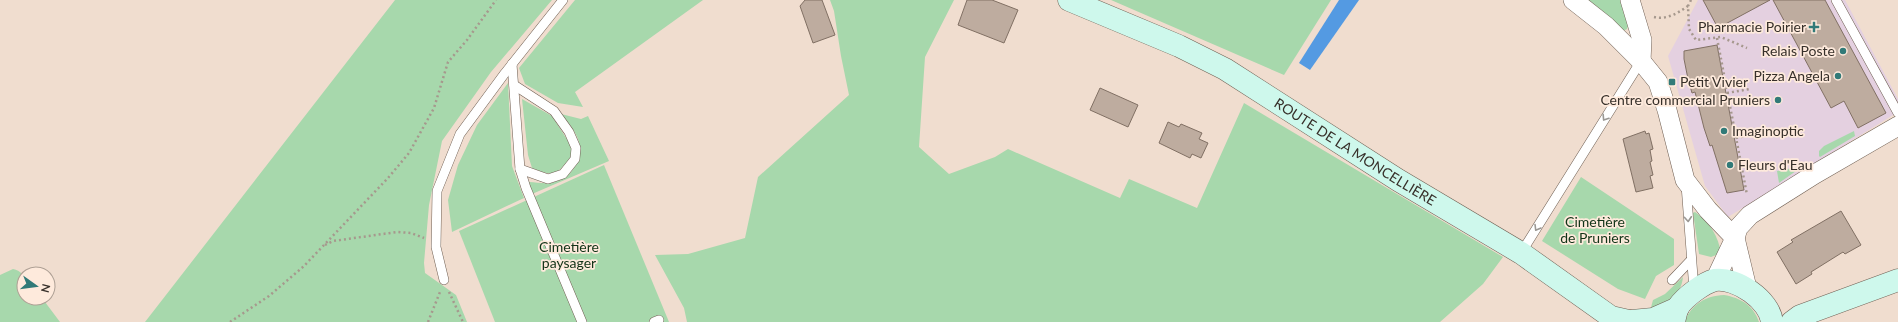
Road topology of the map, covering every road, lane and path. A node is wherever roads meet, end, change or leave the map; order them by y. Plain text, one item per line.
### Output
1 (496, 0) edge
2 (564, 0) edge
3 (1069, 0) edge
4 (1573, 0) edge
5 (1691, 0) edge
6 (1836, 0) edge
7 (1688, 6) junction
8 (1632, 7) edge
9 (1717, 38) junction
10 (1747, 48) dead end
11 (1641, 61) junction
12 (512, 64) junction
13 (514, 85) junction
14 (1750, 89) dead end
15 (1727, 93) junction
16 (1898, 113) edge
17 (1898, 126) edge
18 (1759, 133) dead end
19 (1736, 138) junction
20 (520, 169) junction
21 (1685, 180) junction
22 (1747, 196) dead end
23 (436, 238) junction
24 (1735, 238) junction
25 (321, 247) junction
26 (1521, 253) junction
27 (1691, 260) junction
28 (444, 280) junction
29 (1672, 280) dead end
30 (1715, 280) junction
31 (1898, 280) edge
32 (1747, 288) junction
33 (1694, 290) junction
34 (1676, 315) edge
35 (1769, 315) edge
36 (1796, 319) edge
37 (230, 322) edge
38 (428, 322) edge
39 (463, 322) edge
40 (582, 322) edge
41 (1632, 322) edge

1 - 25 path
2 - 12 lane
3 - 26 street, ROUTE DE LA MONCELLIÈRE
4 - 11 street
5 - 7 path
6 - 16 lane
7 - 8 path
7 - 9 path
8 - 11 street
9 - 10 path
9 - 15 path
11 - 21 street
11 -> 26 lane
12 - 13 lane
12 - 23 lane
13 - 20 lane
13 - 20 lane
14 - 15 path
15 - 19 path
17 - 24 street
18 - 19 path
19 - 22 path
20 - 40 lane
21 - 24 street
21 -> 27 lane
23 - 25 path
23 - 28 lane
24 - 30 street
24 - 32 street
25 - 37 path
26 - 41 street, ROUTE DE LA MONCELLIÈRE
27 - 29 lane
27 - 33 lane
28 - 38 path
28 - 39 path
30 - 32 street
30 - 33 street
31 - 36 street
32 - 35 street
33 - 34 street
34 - 41 street, ROUTE DE LA MONCELLIÈRE
35 - 36 street

